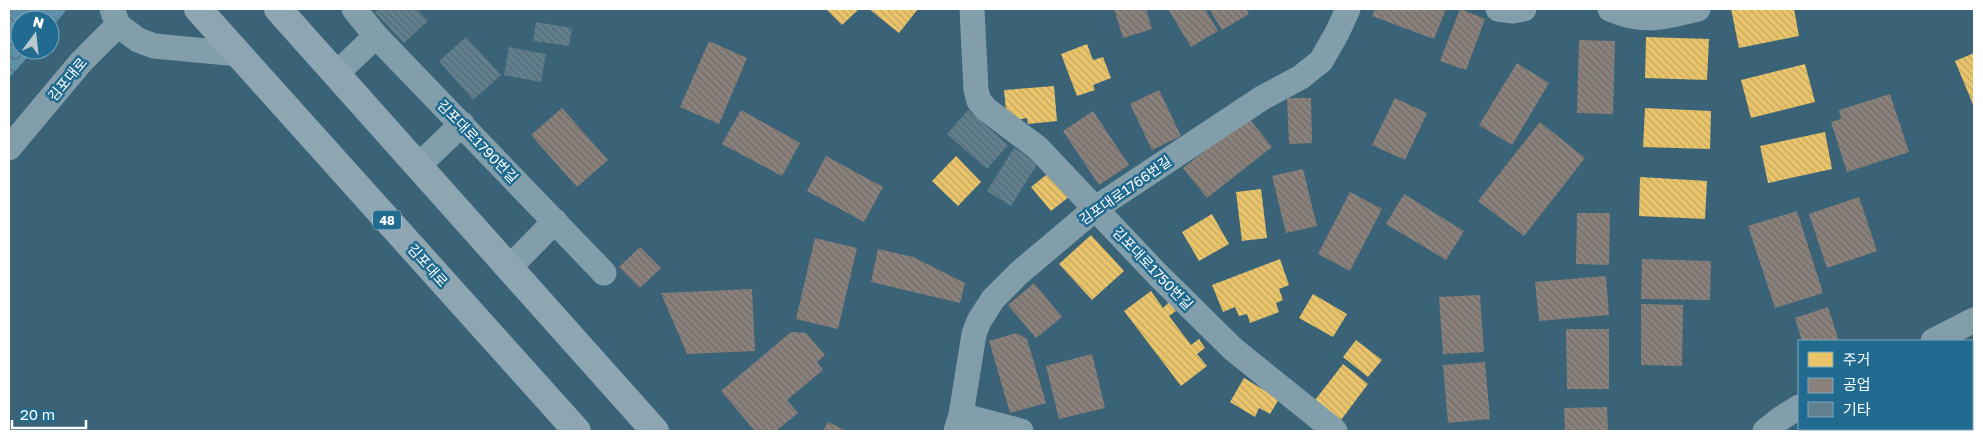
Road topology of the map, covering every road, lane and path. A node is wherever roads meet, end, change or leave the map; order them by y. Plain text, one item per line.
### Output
1 (198, 9) edge
2 (278, 9) edge
3 (354, 9) edge
4 (972, 9) edge
5 (1348, 9) edge
6 (1498, 9) edge
7 (1524, 9) edge
8 (1610, 9) edge
9 (1698, 9) edge
10 (115, 17) edge
11 (376, 36) junction
12 (239, 54) junction
13 (336, 74) junction
14 (462, 124) junction
15 (9, 148) edge
16 (418, 166) junction
17 (1096, 208) junction
18 (555, 222) junction
19 (509, 268) junction
20 (604, 273) dead end
21 (1974, 320) edge
22 (1935, 340) edge
23 (1798, 408) edge
24 (959, 423) edge
25 (577, 431) edge
26 (655, 431) edge
27 (1021, 431) edge
28 (1335, 431) edge
29 (1765, 431) edge

1 - 12 main road, 김포대로 / 48
2 - 13 main road
3 - 11 lane, 김포대로1790번길
4 - 17 lane, 김포대로1750번길
5 - 17 lane, 김포대로1766번길
6 - 7 lane
8 - 9 lane
10 - 12 lane
10 - 15 lane, 김포대로
11 - 13 lane
11 - 14 lane, 김포대로1790번길
12 - 25 main road, 김포대로 / 48
13 - 16 main road
14 - 16 lane
14 - 18 lane, 김포대로1790번길
16 - 19 main road
17 - 24 lane, 김포대로1766번길
17 - 28 lane, 김포대로1750번길
18 - 19 lane
18 - 20 lane, 김포대로1790번길
19 - 26 main road
21 - 22 lane
23 - 29 lane
24 - 27 lane, 김포대로1766번길

